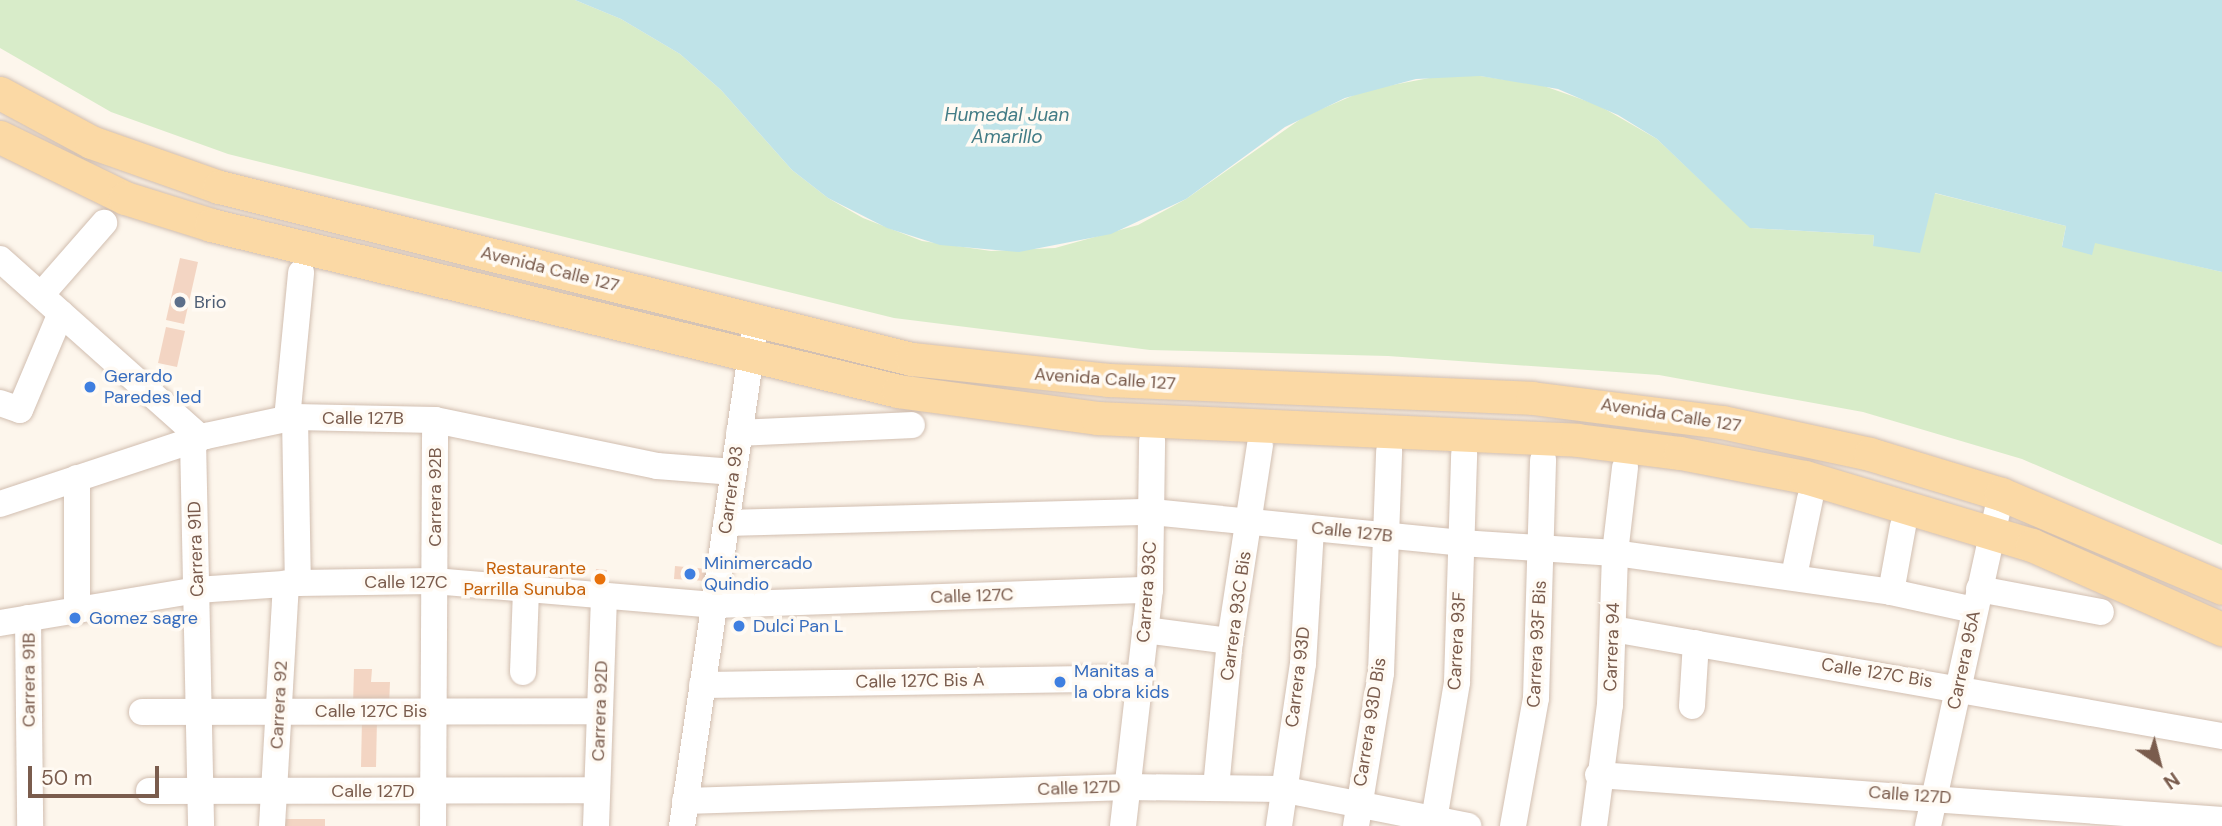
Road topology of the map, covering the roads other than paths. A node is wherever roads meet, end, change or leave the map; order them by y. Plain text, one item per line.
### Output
1 (0, 93) edge
2 (0, 137) edge
3 (104, 223) dead end
4 (2, 268) edge
5 (301, 273) dead end
6 (41, 295) junction
7 (61, 313) junction
8 (756, 320) junction
9 (750, 358) junction
10 (10, 406) edge
11 (291, 418) junction
12 (435, 420) junction
13 (912, 425) dead end
14 (739, 433) junction
15 (197, 439) junction
16 (1152, 441) dead end
17 (1260, 445) dead end
18 (1389, 450) dead end
19 (1464, 454) dead end
20 (1543, 460) dead end
21 (1625, 468) dead end
22 (734, 472) junction
23 (77, 478) junction
24 (2001, 494) junction
25 (1810, 499) dead end
26 (0, 504) edge
27 (1152, 512) junction
28 (1249, 521) junction
29 (726, 523) junction
30 (1903, 526) dead end
31 (1311, 528) junction
32 (1992, 532) junction
33 (1385, 536) junction
34 (1461, 543) junction
35 (1542, 548) junction
36 (1615, 553) junction
37 (1794, 576) junction
38 (434, 581) junction
39 (292, 583) junction
40 (2222, 588) edge
41 (526, 589) junction
42 (197, 590) junction
43 (1150, 590) junction
44 (1891, 592) junction
45 (604, 596) junction
46 (1977, 600) junction
47 (713, 605) junction
48 (77, 610) junction
49 (2101, 612) dead end
50 (28, 618) junction
51 (0, 623) edge
52 (1613, 629) junction
53 (2222, 629) edge
54 (1145, 630) junction
55 (1230, 641) junction
56 (1696, 643) junction
57 (523, 672) dead end
58 (1138, 678) junction
59 (702, 685) junction
60 (1958, 686) junction
61 (1692, 706) dead end
62 (434, 711) junction
63 (600, 711) junction
64 (142, 712) dead end
65 (199, 712) junction
66 (278, 712) junction
67 (2222, 736) edge
68 (1598, 775) junction
69 (1129, 787) junction
70 (1216, 788) junction
71 (1281, 789) junction
72 (433, 790) junction
73 (597, 790) junction
74 (149, 791) dead end
75 (201, 791) junction
76 (274, 791) junction
77 (1934, 796) junction
78 (683, 813) edge
79 (1357, 816) edge
80 (2222, 820) edge
81 (1433, 821) edge
82 (30, 826) edge
83 (201, 826) edge
84 (272, 826) edge
85 (433, 826) edge
86 (596, 826) edge
87 (1123, 826) edge
88 (1279, 826) edge
89 (1468, 826) edge
90 (1513, 826) edge
91 (1594, 826) edge
92 (1928, 826) edge

1 - 8 main road, Avenida Calle 127
2 - 9 main road, Avenida Calle 127
3 - 6 street
4 - 6 street
5 - 11 street, Carrera 92
6 - 7 street
7 - 10 street
7 - 15 street
8 - 9 street, Carrera 93
8 - 24 main road, Avenida Calle 127
9 - 14 street, Carrera 93
9 - 32 main road, Avenida Calle 127
11 - 12 street, Calle 127B
11 - 15 street, Calle 127B
11 - 39 street, Carrera 92
12 - 22 street, Calle 127B
12 - 38 street, Carrera 92B
13 - 14 street
14 - 22 street, Carrera 93
15 - 23 street, Calle 127B
15 - 42 street, Carrera 91D
16 - 27 street, Carrera 93C
17 - 28 street, Carrera 93C Bis
18 - 33 street, Carrera 93D Bis
19 - 34 street, Carrera 93F
20 - 35 street, Carrera 93F Bis
21 - 36 street, Carrera 94
22 - 29 street, Carrera 93
23 - 26 street, Calle 127B
23 - 48 street
24 - 32 street, Carrera 95A
24 - 40 main road, Avenida Calle 127
25 - 37 street
27 - 28 street, Calle 127B
27 - 29 street, Calle 127B
27 - 43 street, Carrera 93C
28 - 31 street, Calle 127B
28 - 55 street, Carrera 93C Bis
29 - 47 street, Carrera 93
30 - 44 street
31 - 33 street, Calle 127B
31 - 71 street, Carrera 93D
32 - 46 street, Carrera 95A
32 - 53 main road, Avenida Calle 127
33 - 34 street, Calle 127B
33 - 79 street, Carrera 93D Bis
34 - 35 street, Calle 127B
34 - 81 street, Carrera 93F
35 - 36 street, Calle 127B
35 - 90 street, Carrera 93F Bis
36 - 37 street, Calle 127B
36 - 52 street, Carrera 94
37 - 44 street, Calle 127B
38 - 39 street, Calle 127C
38 - 41 street, Calle 127C
38 - 62 street, Carrera 92B
39 - 42 street, Calle 127C
39 - 66 street, Carrera 92
41 - 45 street, Calle 127C
41 - 57 street
42 - 48 street, Calle 127C
42 - 65 street, Carrera 91D
43 - 47 street, Calle 127C
43 - 54 street, Carrera 93C
44 - 46 street, Calle 127B
45 - 47 street, Calle 127C
45 - 63 street, Carrera 92D
46 - 49 street, Calle 127B
46 - 60 street, Carrera 95A
47 - 59 street, Carrera 93
48 - 50 street, Calle 127C
50 - 51 street, Calle 127C
50 - 82 street, Carrera 91B
52 - 56 street, Calle 127C Bis
52 - 68 street, Carrera 94
54 - 55 street
54 - 58 street, Carrera 93C
55 - 70 street, Carrera 93C Bis
56 - 60 street, Calle 127C Bis
56 - 61 street
58 - 59 street, Calle 127C Bis A
58 - 69 street, Carrera 93C
59 - 78 street, Carrera 93
60 - 67 street, Calle 127C Bis
60 - 77 street, Carrera 95A
62 - 63 street, Calle 127C Bis
62 - 66 street, Calle 127C Bis
62 - 72 street, Carrera 92B
63 - 73 street, Carrera 92D
64 - 65 street, Calle 127C Bis
65 - 66 street, Calle 127C Bis
65 - 75 street, Carrera 91D
66 - 76 street, Carrera 92
68 - 77 street, Calle 127D
68 - 91 street, Carrera 94
69 - 70 street, Calle 127D
69 - 78 street, Calle 127D
69 - 87 street, Carrera 93C
70 - 71 street, Calle 127D
71 - 79 street, Calle 127D
71 - 88 street, Carrera 93D
72 - 73 street, Calle 127D
72 - 76 street, Calle 127D
72 - 85 street, Carrera 92B
73 - 86 street, Carrera 92D
74 - 75 street, Calle 127D
75 - 76 street, Calle 127D
75 - 83 street, Carrera 91D
76 - 84 street, Carrera 92
77 - 80 street, Calle 127D
77 - 92 street, Carrera 95A
79 - 81 street, Calle 127D
81 - 89 street, Calle 127D

